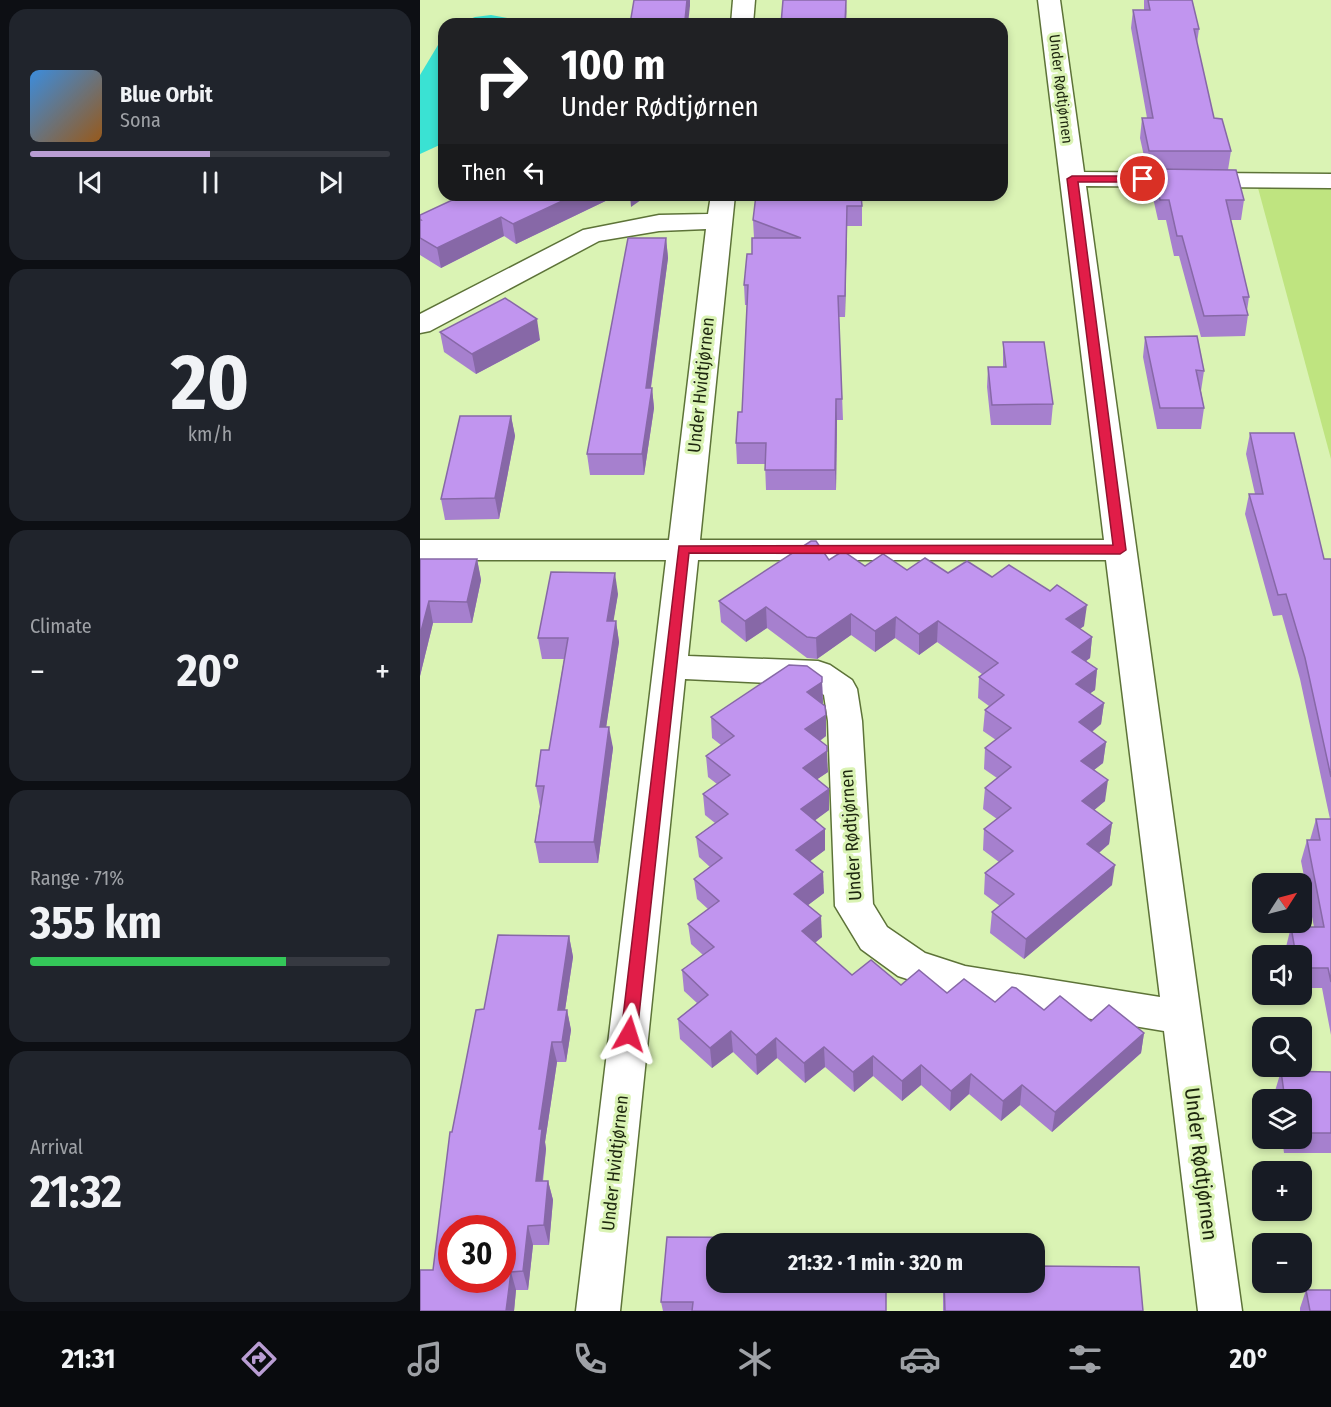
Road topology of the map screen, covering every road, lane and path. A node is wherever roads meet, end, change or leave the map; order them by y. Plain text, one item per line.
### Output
1 (744, 0) edge
2 (1049, 0) edge
3 (742, 18) edge
4 (1072, 179) junction
5 (1331, 180) edge
6 (721, 208) edge
7 (420, 325) edge
8 (683, 549) junction
9 (420, 550) edge
10 (1120, 550) junction
11 (670, 667) junction
12 (1181, 1017) junction
13 (598, 1311) edge
14 (1220, 1311) edge

1 - 3 street
2 - 4 street, Under Rødtjørnen
4 - 5 street
4 - 10 street, Under Rødtjørnen
6 - 7 street, Under Hvidtjørnen
6 - 8 street, Under Hvidtjørnen
8 - 9 street
8 - 10 street
8 - 11 street, Under Hvidtjørnen
10 - 12 street, Under Rødtjørnen
11 - 12 street, Under Rødtjørnen
11 - 13 street, Under Hvidtjørnen
12 - 14 street, Under Rødtjørnen

